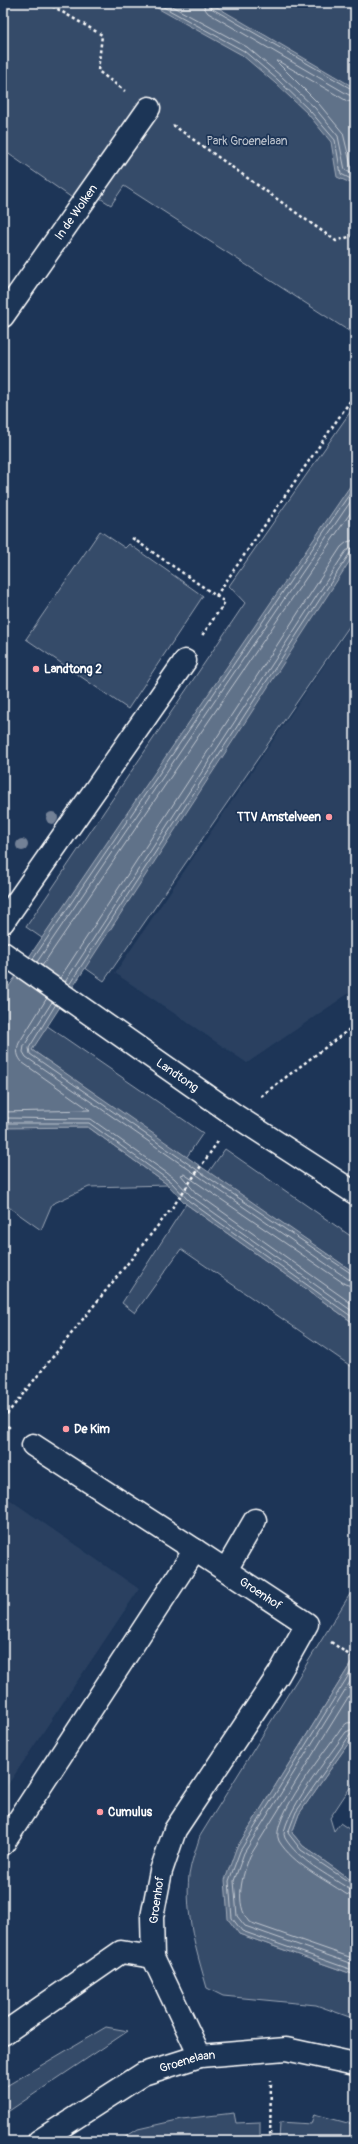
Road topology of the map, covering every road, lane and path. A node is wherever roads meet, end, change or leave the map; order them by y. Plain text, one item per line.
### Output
1 (47, 3) edge
2 (149, 108) junction
3 (355, 235) edge
4 (3, 316) edge
5 (355, 394) edge
6 (132, 538) dead end
7 (216, 596) junction
8 (185, 661) joint
9 (3, 922) edge
10 (11, 959) edge
11 (355, 1025) edge
12 (236, 1116) junction
13 (207, 1158) dead end
14 (355, 1193) edge
15 (3, 1419) edge
16 (33, 1445) dead end
17 (255, 1520) dead end
18 (195, 1550) junction
19 (226, 1570) junction
20 (344, 1652) dead end
21 (355, 1659) edge
22 (3, 1844) edge
23 (153, 1957) junction
24 (3, 2034) edge
25 (271, 2050) junction
26 (200, 2056) junction
27 (355, 2064) edge
28 (39, 2141) edge
29 (270, 2141) edge

1 - 2 path
2 - 3 path
2 - 4 street, In de Wolken
5 - 7 path
6 - 7 path
7 - 8 path
8 - 9 street
10 - 12 street, Landtong
11 - 12 path
12 - 14 street, Landtong
13 - 15 path
16 - 18 street, Groenhof
17 - 19 street
18 - 19 street, Groenhof
18 - 22 street
19 - 23 street, Groenhof
20 - 21 path
23 - 24 street
23 - 26 street, Groenhof
25 - 26 street, Groenelaan
25 - 27 street, Groenelaan
25 - 29 path
26 - 28 street, Groenelaan

